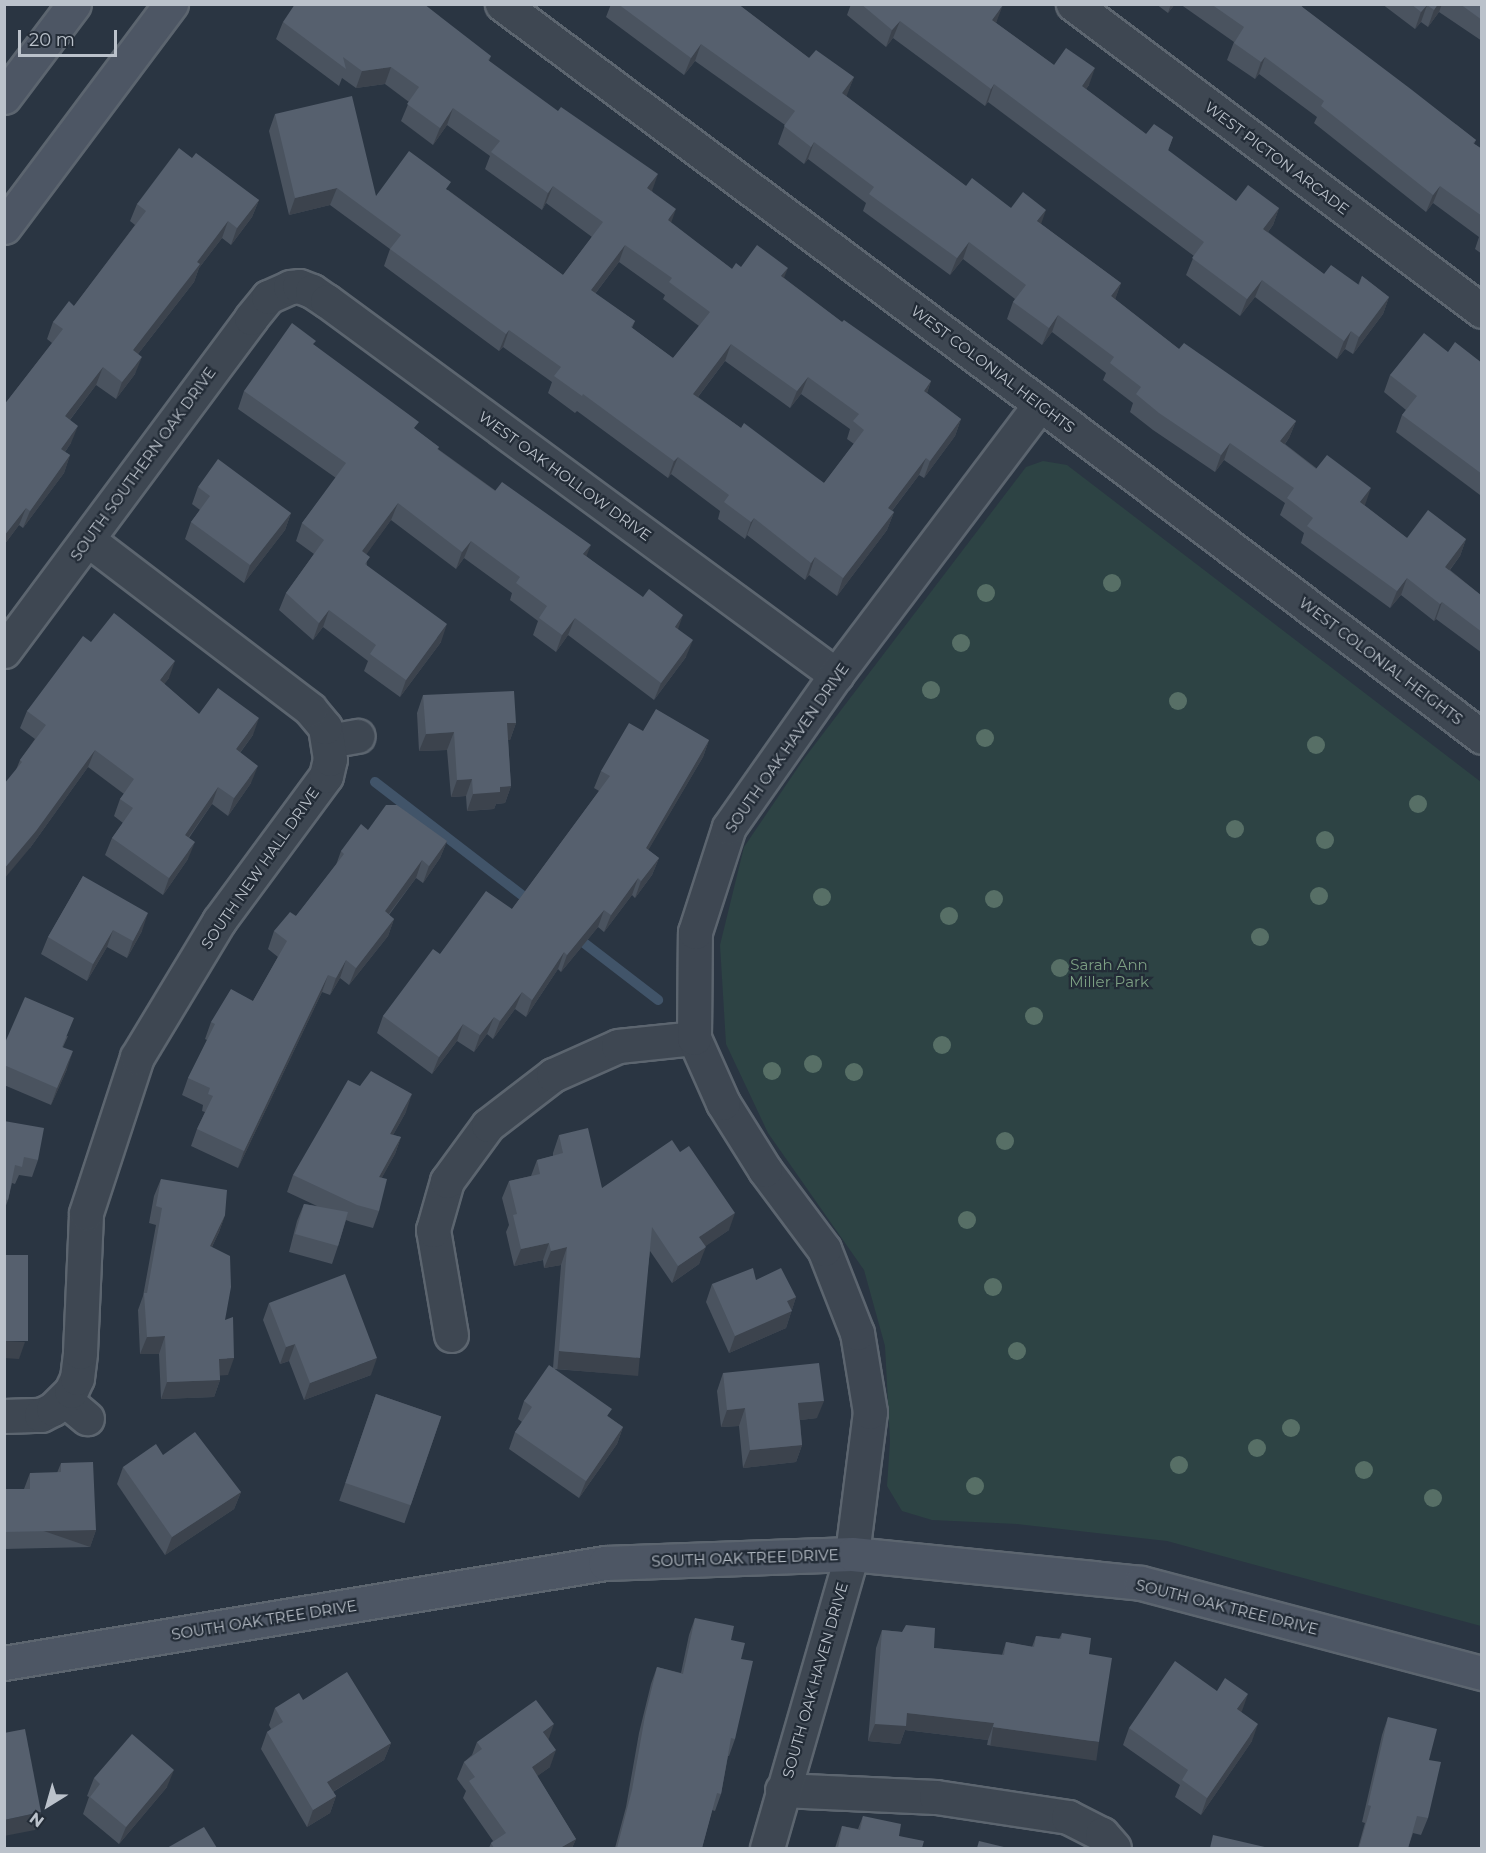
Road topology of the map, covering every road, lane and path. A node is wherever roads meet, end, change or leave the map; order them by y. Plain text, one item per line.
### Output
1 (74, 4) edge
2 (171, 4) edge
3 (502, 4) edge
4 (1073, 4) edge
5 (4, 97) edge
6 (4, 226) edge
7 (286, 276) joint
8 (1482, 311) edge
9 (1040, 404) junction
10 (88, 540) junction
11 (4, 651) edge
12 (836, 675) junction
13 (1482, 737) edge
14 (694, 1038) junction
15 (452, 1335) dead end
16 (4, 1416) edge
17 (852, 1554) junction
18 (4, 1663) edge
19 (1482, 1673) edge
20 (782, 1790) junction
21 (1118, 1839) edge
22 (767, 1848) edge

1 - 5 street
2 - 6 street
3 - 9 street, WEST COLONIAL HEIGHTS
4 - 8 street, WEST PICTON ARCADE
7 - 10 street, SOUTH SOUTHERN OAK DRIVE
7 - 12 street, WEST OAK HOLLOW DRIVE
9 - 12 street, SOUTH OAK HAVEN DRIVE
9 - 13 street, WEST COLONIAL HEIGHTS
10 - 11 street, SOUTH SOUTHERN OAK DRIVE
10 - 16 street, SOUTH NEW HALL DRIVE
12 - 14 street, SOUTH OAK HAVEN DRIVE
14 - 15 street
14 - 17 street, SOUTH OAK HAVEN DRIVE
17 - 18 street, SOUTH OAK TREE DRIVE
17 - 19 street, SOUTH OAK TREE DRIVE
17 - 20 street, SOUTH OAK HAVEN DRIVE
20 - 21 street
20 - 22 street, SOUTH OAK HAVEN DRIVE

